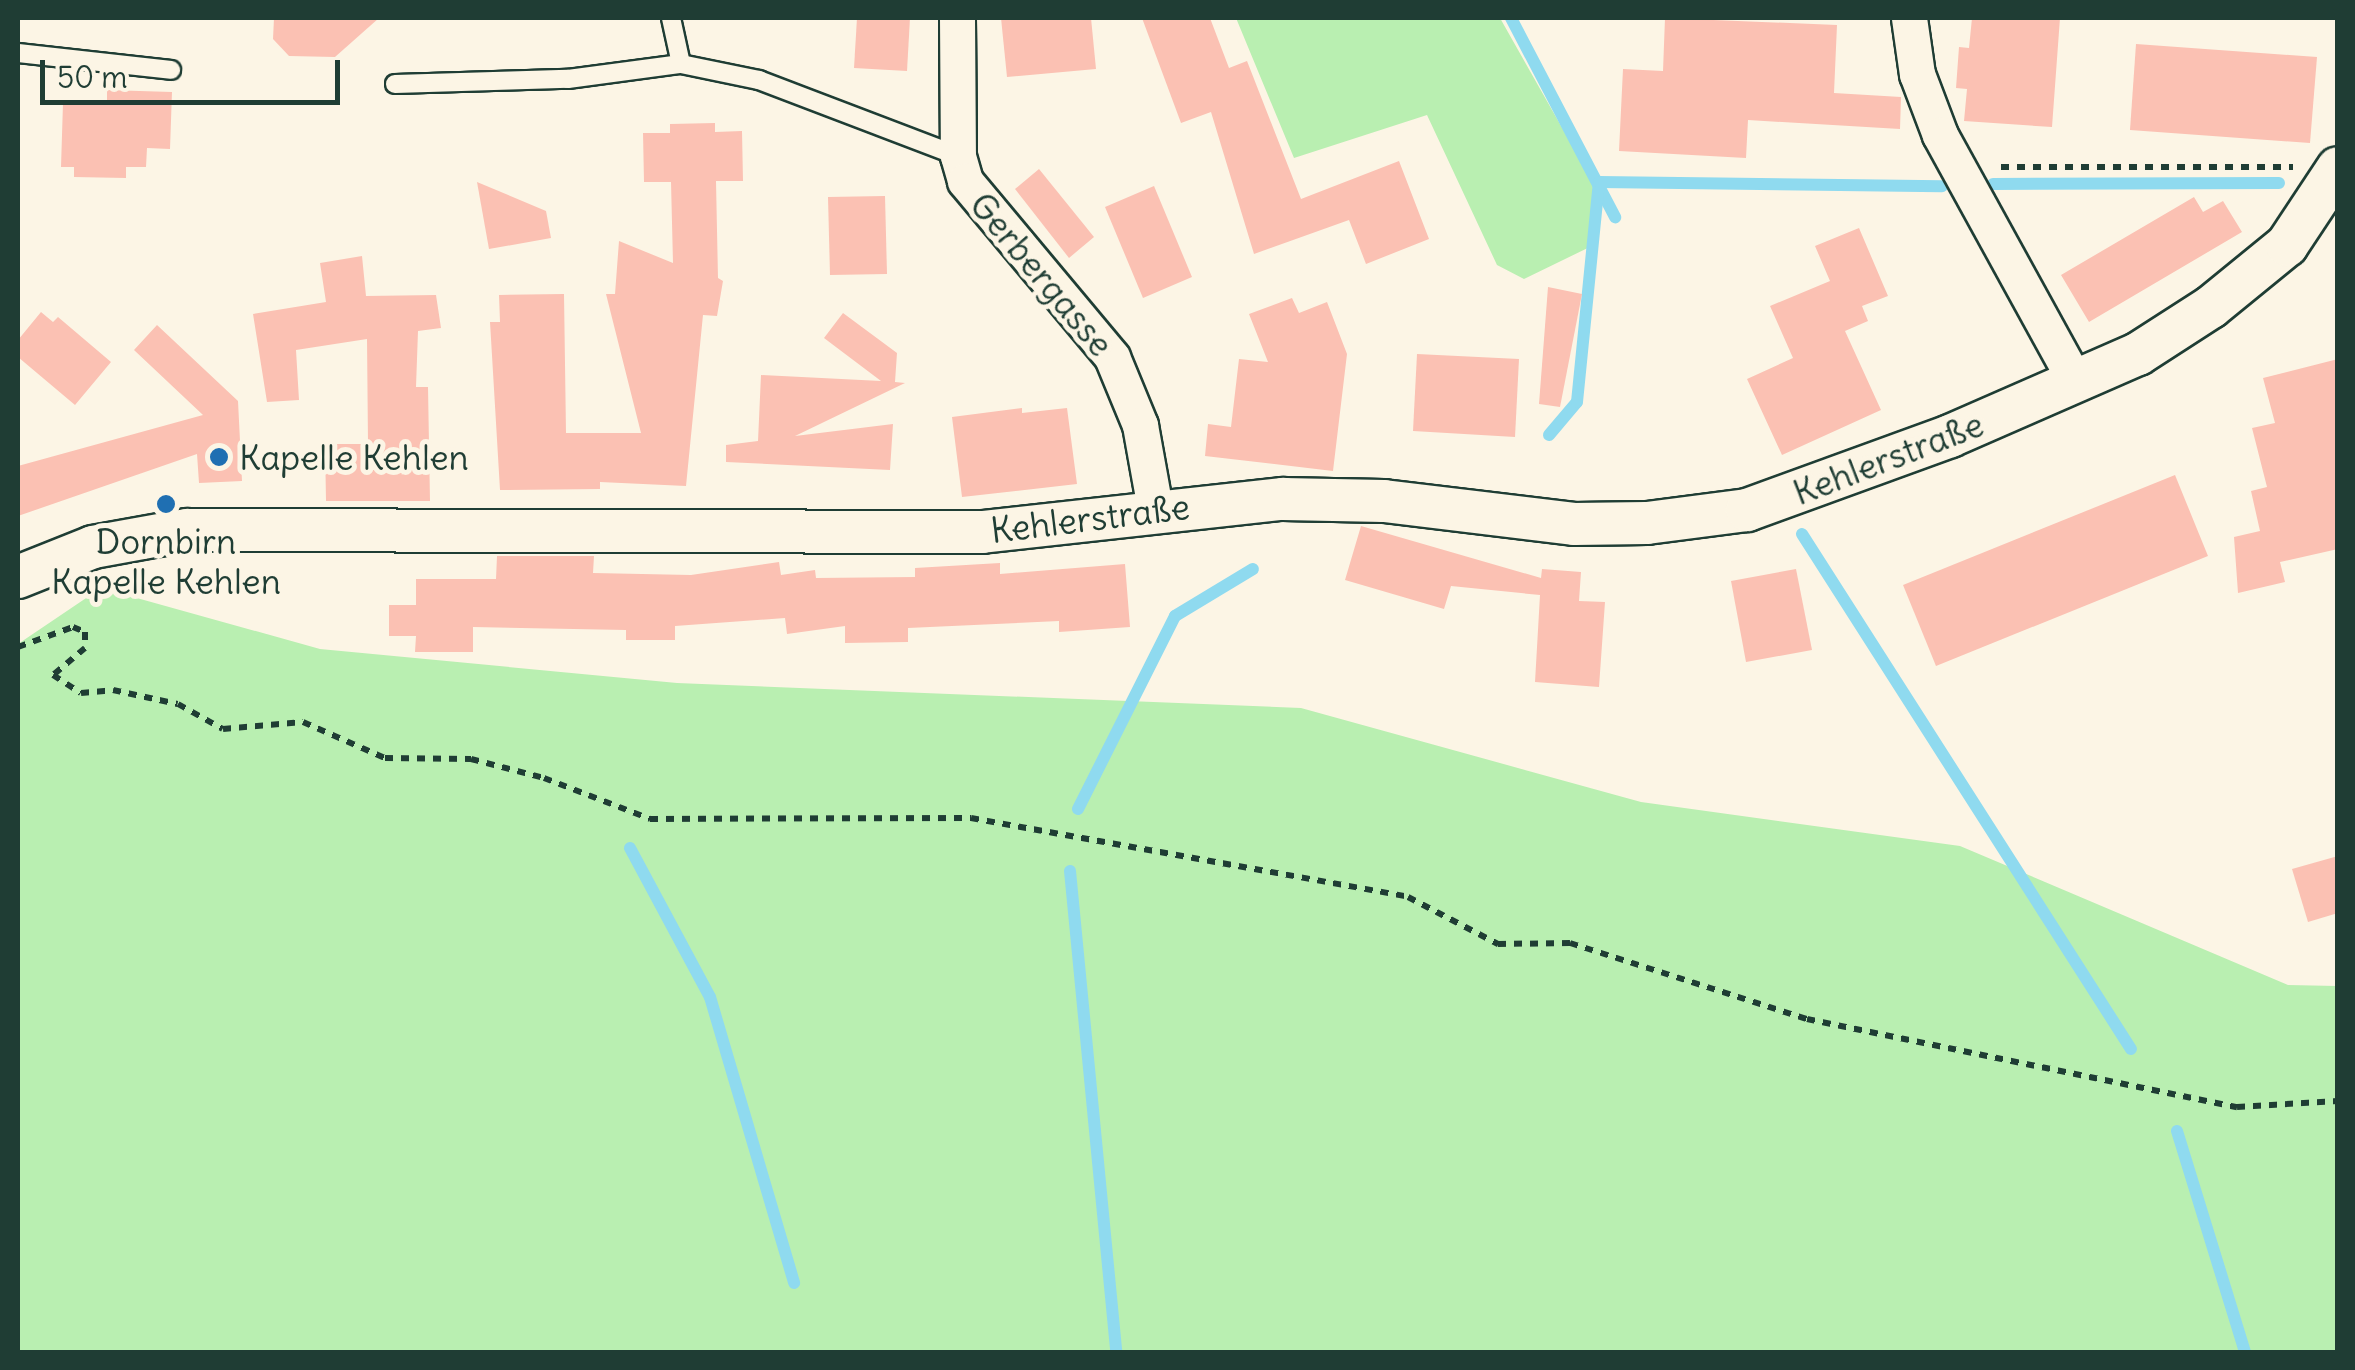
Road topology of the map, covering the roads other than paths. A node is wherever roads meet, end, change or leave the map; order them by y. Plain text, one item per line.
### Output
1 (670, 18) edge
2 (957, 18) edge
3 (1909, 18) edge
4 (18, 53) edge
5 (682, 64) junction
6 (171, 70) dead end
7 (395, 84) dead end
8 (958, 156) junction
9 (2334, 174) edge
10 (2076, 382) junction
11 (1155, 508) junction
12 (18, 577) edge

1 - 5 lane
2 - 8 street, Gerbergasse
3 - 10 street
4 - 6 lane
5 - 7 lane, Gerbergasse
5 - 8 lane, Gerbergasse
8 - 11 street, Gerbergasse
9 - 10 street, Kehlerstraße
10 - 11 street, Kehlerstraße
11 - 12 street, Kehlerstraße

